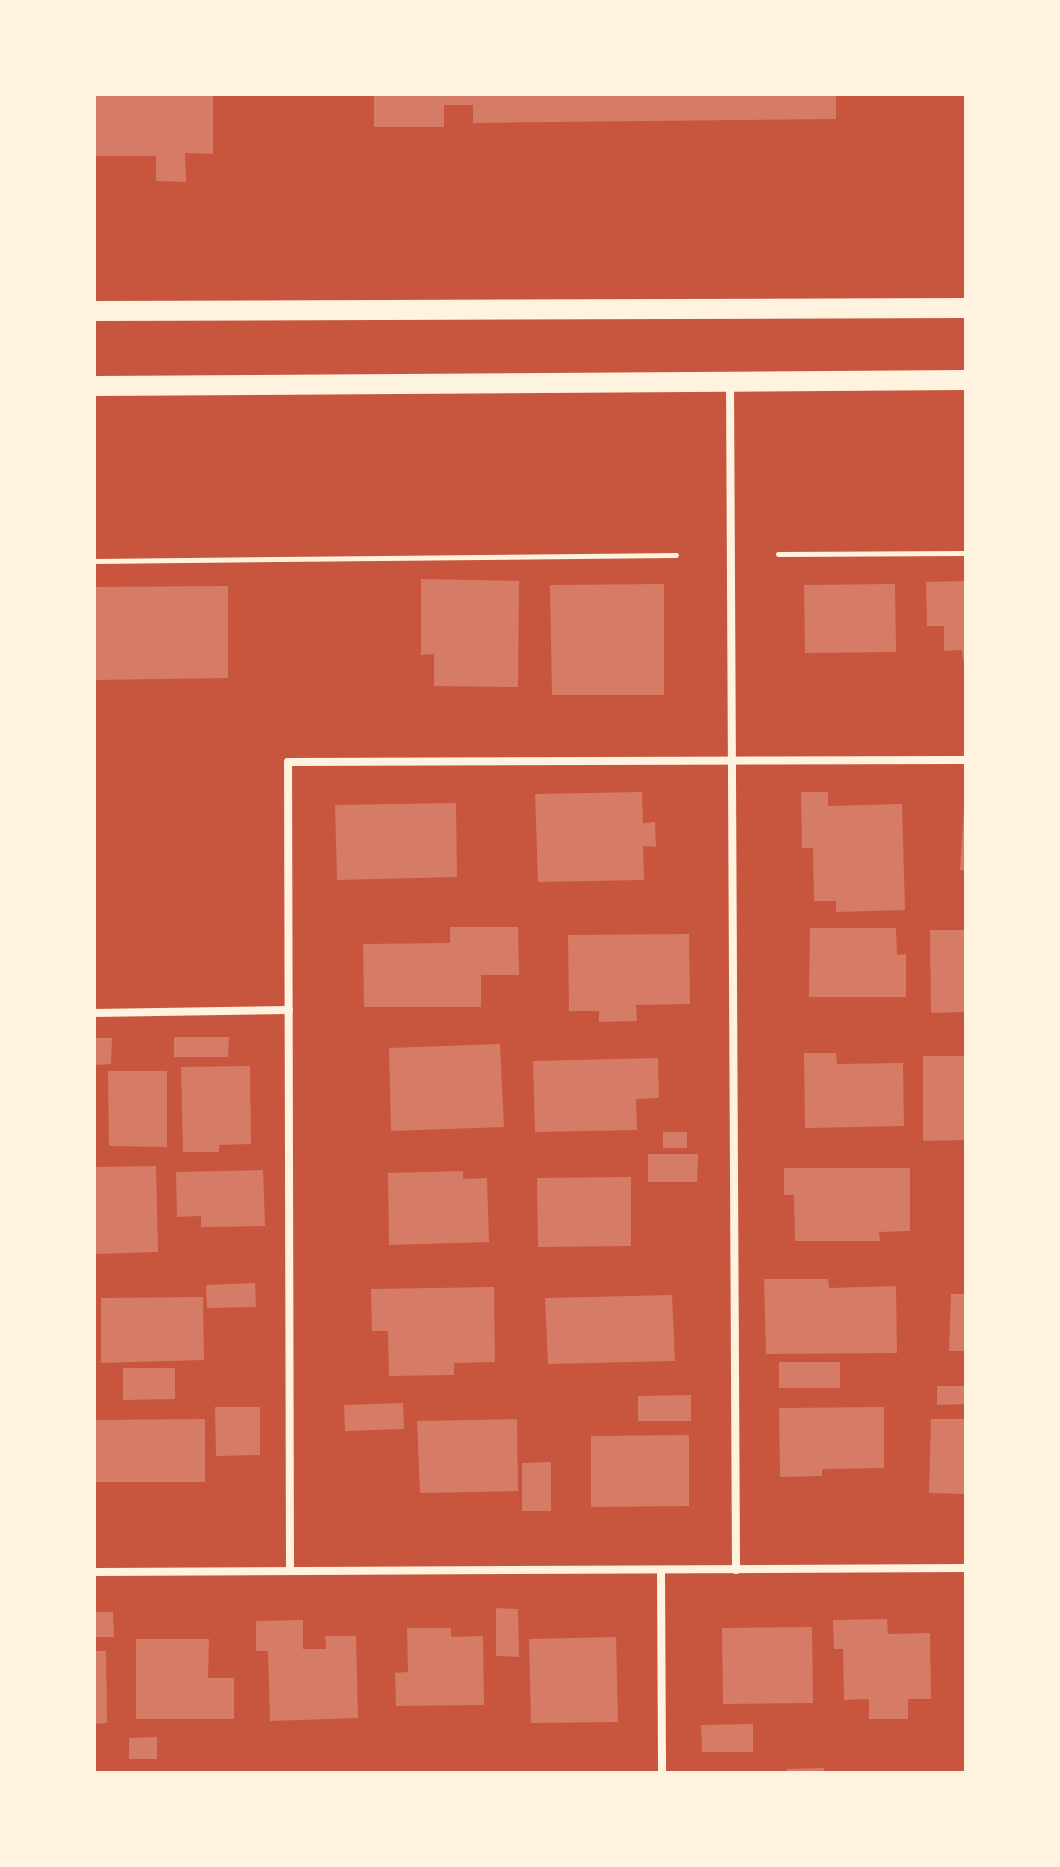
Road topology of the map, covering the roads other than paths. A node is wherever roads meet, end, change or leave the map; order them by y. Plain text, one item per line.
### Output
1 (966, 308) edge
2 (94, 311) edge
3 (966, 380) edge
4 (730, 382) junction
5 (94, 386) edge
6 (966, 760) edge
7 (732, 761) junction
8 (289, 1010) junction
9 (94, 1013) edge
10 (966, 1568) edge
11 (736, 1570) junction
12 (290, 1571) junction
13 (661, 1571) junction
14 (94, 1572) edge
15 (662, 1773) edge

1 - 2 main road
3 - 4 main road
4 - 5 main road
4 - 7 street
6 - 7 street
7 - 8 street
7 - 11 street
8 - 9 street
8 - 12 street
10 - 11 street
11 - 13 street
12 - 13 street
12 - 14 street
13 - 15 street

